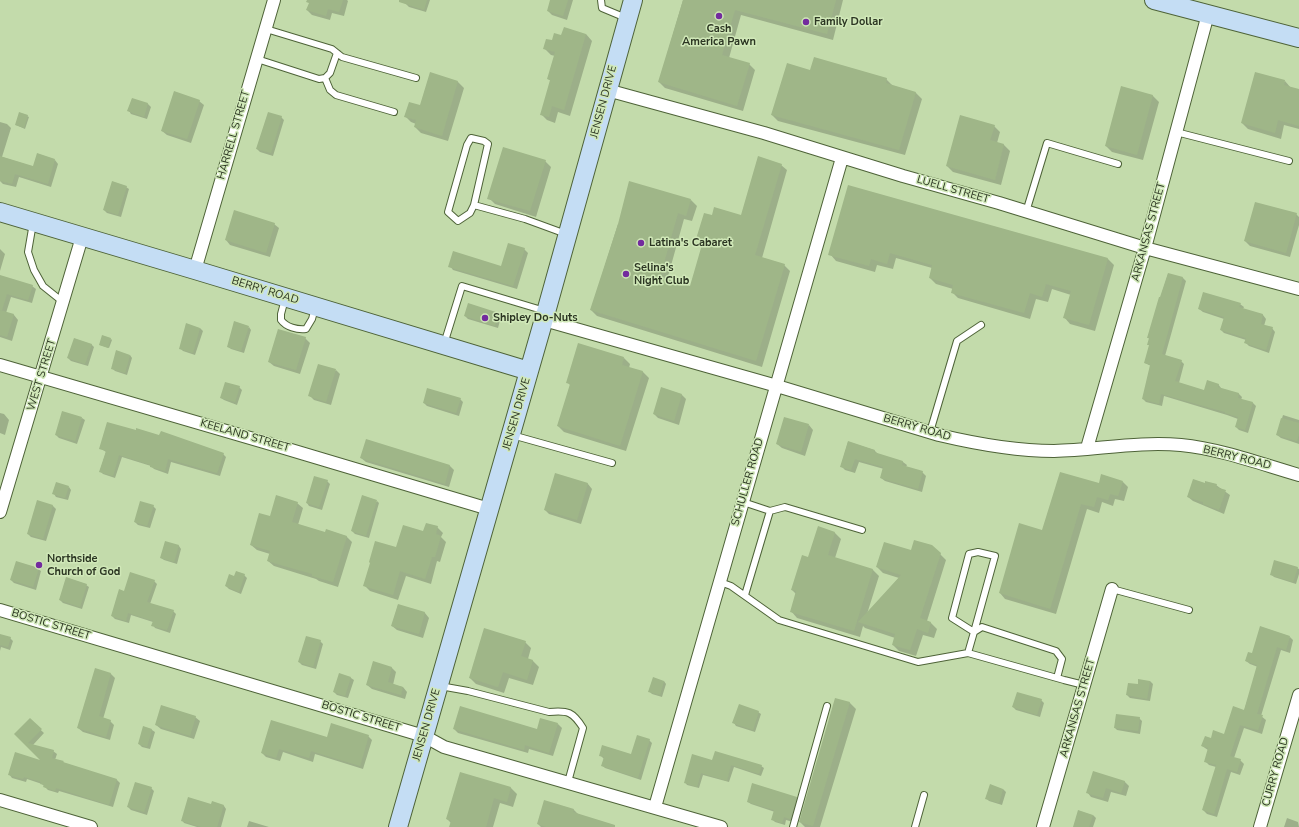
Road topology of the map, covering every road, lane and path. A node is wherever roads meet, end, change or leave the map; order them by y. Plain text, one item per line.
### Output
1 (274, 0) edge
2 (601, 0) edge
3 (632, 0) edge
4 (1154, 0) edge
5 (1208, 14) junction
6 (628, 18) junction
7 (266, 29) junction
8 (1299, 38) edge
9 (337, 53) junction
10 (257, 59) junction
11 (326, 78) junction
12 (416, 78) dead end
13 (607, 90) junction
14 (394, 112) dead end
15 (1176, 132) junction
16 (842, 158) junction
17 (1289, 161) dead end
18 (1118, 164) dead end
19 (474, 204) junction
20 (0, 212) edge
21 (1026, 212) junction
22 (34, 222) junction
23 (568, 234) junction
24 (82, 237) junction
25 (1145, 248) junction
26 (195, 270) junction
27 (1299, 289) edge
28 (286, 297) junction
29 (63, 302) junction
30 (315, 306) junction
31 (545, 316) junction
32 (981, 325) dead end
33 (443, 345) junction
34 (0, 365) edge
35 (529, 372) junction
36 (41, 377) junction
37 (777, 386) junction
38 (930, 432) junction
39 (511, 434) junction
40 (1087, 448) junction
41 (612, 463) dead end
42 (1299, 475) edge
43 (743, 502) junction
44 (489, 509) junction
45 (770, 511) junction
46 (0, 512) edge
47 (862, 530) dead end
48 (720, 582) junction
49 (1112, 589) joint
50 (745, 596) junction
51 (0, 610) edge
52 (1188, 610) dead end
53 (974, 632) junction
54 (968, 653) junction
55 (1056, 678) junction
56 (1084, 685) junction
57 (438, 686) junction
58 (1299, 695) edge
59 (827, 706) dead end
60 (424, 736) junction
61 (568, 782) junction
62 (924, 795) dead end
63 (0, 800) edge
64 (655, 807) junction
65 (92, 827) edge
66 (398, 827) edge
67 (722, 827) edge
68 (793, 827) edge
69 (915, 827) edge
70 (1043, 827) edge
71 (1260, 827) edge

1 - 7 street, HARRELL STREET
2 - 6 lane
3 - 6 main road, JENSEN DRIVE
4 - 5 main road
5 - 8 main road
5 - 15 street, ARKANSAS STREET
6 - 13 main road, JENSEN DRIVE
7 - 9 lane
7 - 10 street, HARRELL STREET
9 - 11 lane
9 - 12 lane
10 - 11 lane
10 - 26 street, HARRELL STREET
11 - 14 lane
13 - 16 street, LUELL STREET
13 - 23 main road, JENSEN DRIVE
15 - 17 lane
15 - 25 street, ARKANSAS STREET
16 - 21 street, LUELL STREET
16 - 37 street, SCHULLER ROAD
18 - 21 lane
19 - 19 lane
19 - 23 lane
20 - 22 main road, BERRY ROAD
21 - 25 street, LUELL STREET
22 - 24 main road, BERRY ROAD
22 - 29 lane
23 - 31 main road, JENSEN DRIVE
24 - 26 main road, BERRY ROAD
24 - 29 street, WEST STREET
25 - 27 street, LUELL STREET
25 - 40 street, ARKANSAS STREET
26 - 28 main road, BERRY ROAD
28 - 30 main road, BERRY ROAD
28 - 30 lane
29 - 36 street, WEST STREET
30 - 33 main road, BERRY ROAD
31 - 33 lane
31 - 35 main road, JENSEN DRIVE
31 - 37 street, BERRY ROAD
32 - 38 lane
33 - 35 main road, BERRY ROAD
34 - 36 street, KEELAND STREET
35 - 39 main road, JENSEN DRIVE
36 - 44 street, KEELAND STREET
36 - 46 street, WEST STREET
37 - 38 street, BERRY ROAD
37 - 43 street, SCHULLER ROAD
38 - 40 street, BERRY ROAD
39 - 41 lane
39 - 44 main road, JENSEN DRIVE
40 - 42 street, BERRY ROAD
43 - 45 lane
43 - 48 street, SCHULLER ROAD
44 - 57 main road, JENSEN DRIVE
45 - 47 lane
45 - 50 lane
48 - 50 lane
48 - 64 street, SCHULLER ROAD
49 - 52 lane
49 - 56 street, ARKANSAS STREET
50 - 54 lane
51 - 60 street, BOSTIC STREET
53 - 53 lane
53 - 54 lane
53 - 55 lane
54 - 55 lane
55 - 56 lane
56 - 70 street, ARKANSAS STREET
57 - 60 main road, JENSEN DRIVE
57 - 61 lane
58 - 71 street, CURRY ROAD
59 - 68 lane
60 - 61 street, BOSTIC STREET
60 - 66 main road, JENSEN DRIVE
61 - 64 street, BOSTIC STREET
62 - 69 lane
63 - 65 street
64 - 67 street, BOSTIC STREET

